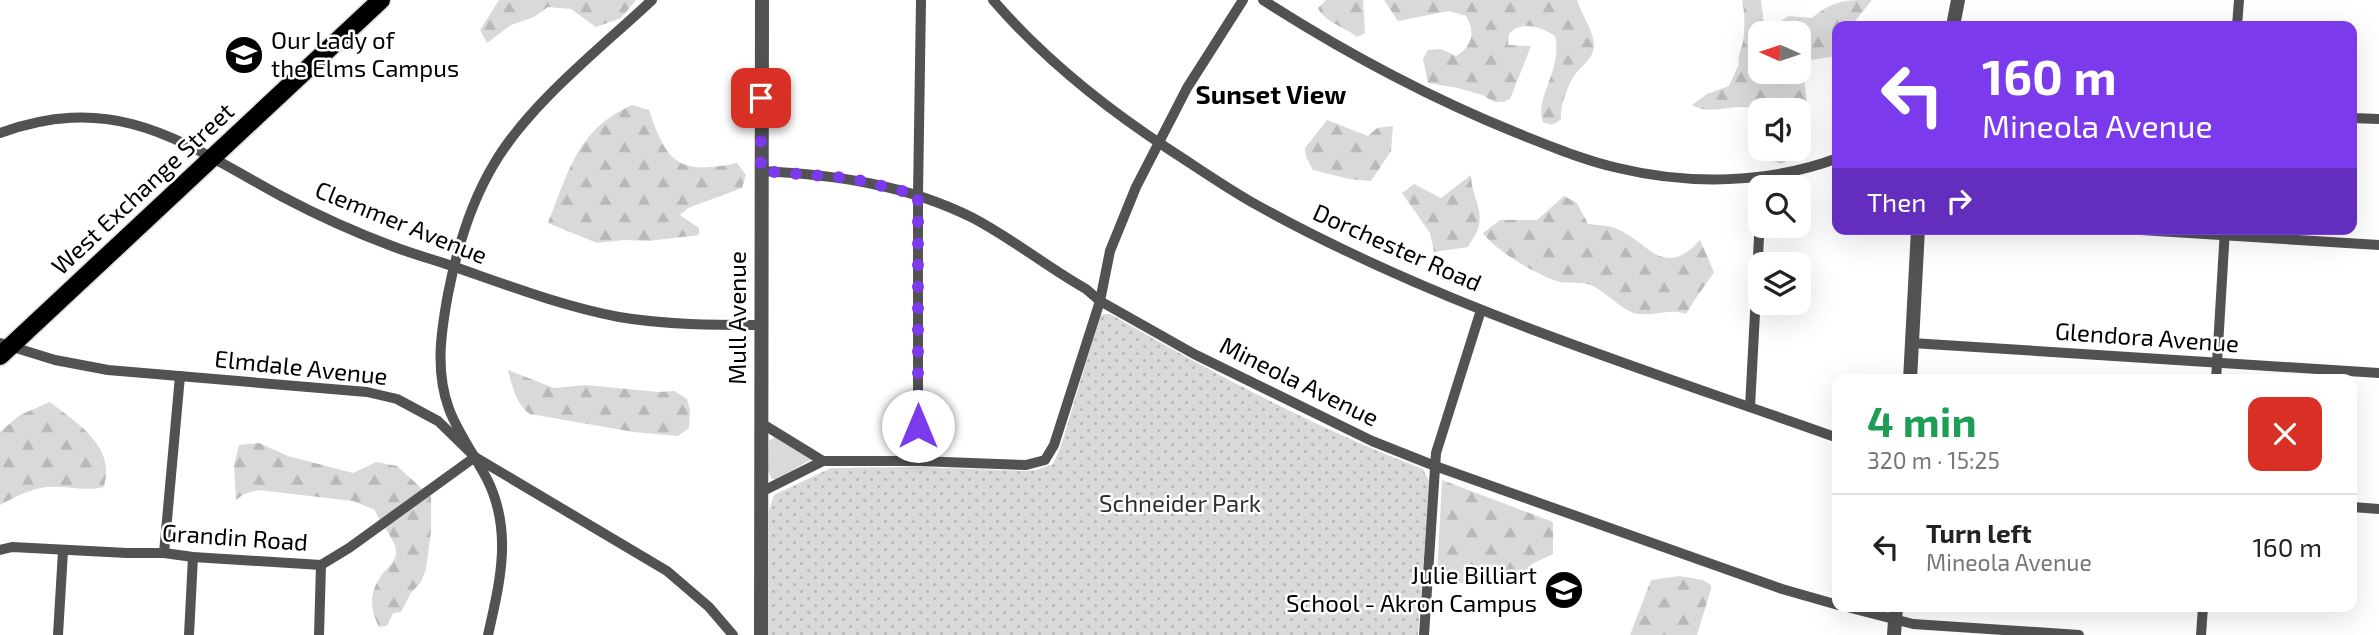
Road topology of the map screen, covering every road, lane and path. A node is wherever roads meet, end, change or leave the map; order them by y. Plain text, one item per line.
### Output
1 (381, 0) edge
2 (652, 0) edge
3 (762, 0) edge
4 (921, 0) edge
5 (993, 0) edge
6 (1243, 0) edge
7 (1264, 0) edge
8 (1958, 0) edge
9 (2239, 0) edge
10 (1955, 21) edge
11 (2237, 21) edge
12 (2357, 118) edge
13 (2379, 120) edge
14 (0, 133) edge
15 (1158, 143) junction
16 (213, 157) junction
17 (1832, 160) edge
18 (761, 171) junction
19 (1780, 175) edge
20 (1748, 181) edge
21 (918, 195) junction
22 (1918, 235) edge
23 (2225, 235) edge
24 (2261, 235) edge
25 (1759, 238) edge
26 (2379, 245) edge
27 (454, 267) junction
28 (1100, 301) junction
29 (1481, 310) junction
30 (761, 325) junction
31 (1912, 343) junction
32 (3, 349) edge
33 (2216, 364) junction
34 (2379, 373) edge
35 (1910, 374) edge
36 (2216, 374) edge
37 (180, 376) junction
38 (1750, 407) junction
39 (761, 423) junction
40 (1832, 436) edge
41 (475, 457) junction
42 (823, 461) junction
43 (918, 461) junction
44 (1436, 466) junction
45 (761, 492) junction
46 (2357, 507) edge
47 (2379, 509) edge
48 (0, 550) edge
49 (63, 551) junction
50 (164, 553) junction
51 (193, 557) junction
52 (321, 565) junction
53 (1832, 603) edge
54 (1864, 612) edge
55 (2203, 612) edge
56 (1895, 621) edge
57 (58, 635) edge
58 (188, 635) edge
59 (319, 635) edge
60 (488, 635) edge
61 (733, 635) edge
62 (761, 635) edge
63 (1424, 635) edge
64 (2079, 635) edge
65 (2201, 635) edge

1 - 16 main road, West Exchange Street
2 - 27 street
3 - 18 street, Mull Avenue
4 - 21 street
5 - 15 street, Dorchester Road
6 - 15 street
7 - 20 street
8 - 10 street
9 - 11 street
12 - 13 street
14 - 16 street, Clemmer Avenue
15 - 28 street
15 - 29 street, Dorchester Road
16 - 27 street, Clemmer Avenue
16 - 32 main road, West Exchange Street
17 - 19 street
18 - 21 street, Mineola Avenue
18 - 30 street, Mull Avenue
21 - 28 street, Mineola Avenue
21 - 43 street
22 - 31 street
23 - 33 street
24 - 26 street
25 - 38 street
27 - 30 street, Clemmer Avenue
27 - 41 street
28 - 43 street
28 - 44 street, Mineola Avenue
29 - 38 street, Dorchester Road
29 - 44 street
30 - 39 street, Mull Avenue
31 - 33 street, Glendora Avenue
31 - 35 street
32 - 37 street, Elmdale Avenue
33 - 34 street, Glendora Avenue
33 - 36 street
37 - 41 street, Elmdale Avenue
37 - 50 street
38 - 40 street, Dorchester Road
39 - 42 street
39 - 45 street, Mull Avenue
41 - 52 street, Grandin Road
41 - 60 street
41 - 61 street, Elmdale Avenue
42 - 43 street
42 - 45 street
44 - 53 street, Mineola Avenue
44 - 63 street
45 - 62 street, Mull Avenue
46 - 47 street
48 - 49 street, Grandin Road
49 - 50 street, Grandin Road
49 - 57 street
50 - 51 street, Grandin Road
51 - 52 street, Grandin Road
51 - 58 street
52 - 59 street
54 - 56 street
55 - 65 street
56 - 64 street

